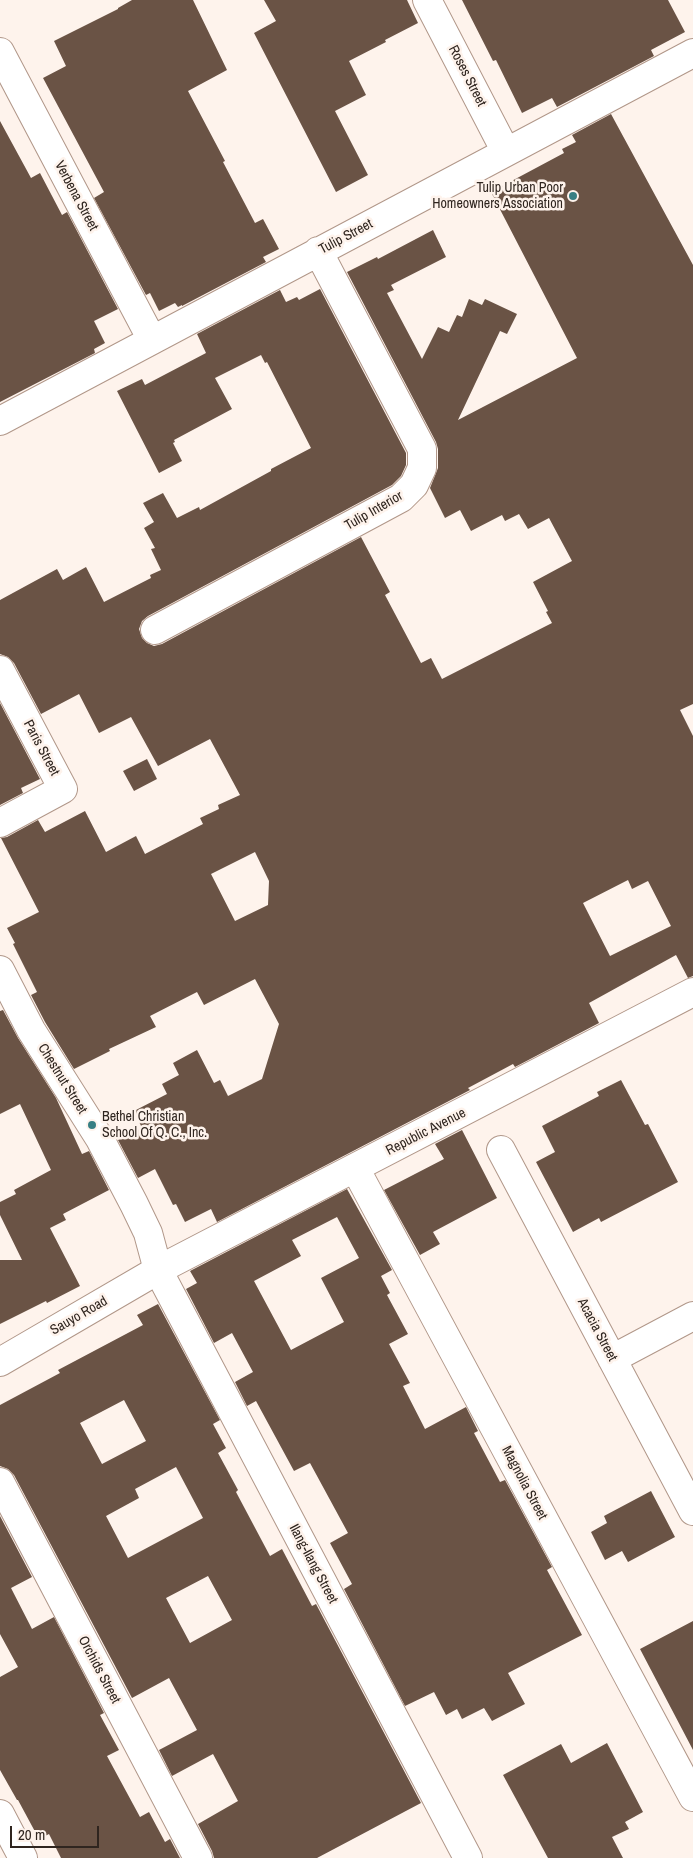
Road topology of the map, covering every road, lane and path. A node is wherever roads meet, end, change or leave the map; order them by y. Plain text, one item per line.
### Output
1 (427, 0) edge
2 (0, 52) edge
3 (693, 53) edge
4 (506, 152) junction
5 (318, 252) junction
6 (152, 340) junction
7 (0, 421) edge
8 (155, 630) dead end
9 (0, 670) edge
10 (0, 823) edge
11 (0, 970) edge
12 (693, 992) edge
13 (501, 1150) dead end
14 (355, 1168) junction
15 (158, 1270) junction
16 (693, 1316) edge
17 (612, 1359) junction
18 (0, 1362) edge
19 (0, 1482) edge
20 (693, 1511) edge
21 (693, 1797) edge
22 (0, 1814) edge
23 (23, 1858) edge
24 (198, 1858) edge
25 (468, 1858) edge

1 - 4 street, Roses Street
2 - 6 street, Verbena Street
3 - 4 street, Tulip Street
4 - 5 street, Tulip Street
5 - 6 street, Tulip Street
5 - 8 street, Tulip Interior
6 - 7 street, Tulip Street
9 - 10 street, Paris Street
11 - 15 street, Chestnut Street
12 - 14 street, Republic Avenue
13 - 17 street, Acacia Street
14 - 15 street, Republic Avenue
14 - 21 street, Magnolia Street
15 - 18 street, Sauyo Road
15 - 25 street, Ilang-Ilang Street
16 - 17 street
17 - 20 street, Acacia Street
19 - 24 street, Orchids Street
22 - 23 street

